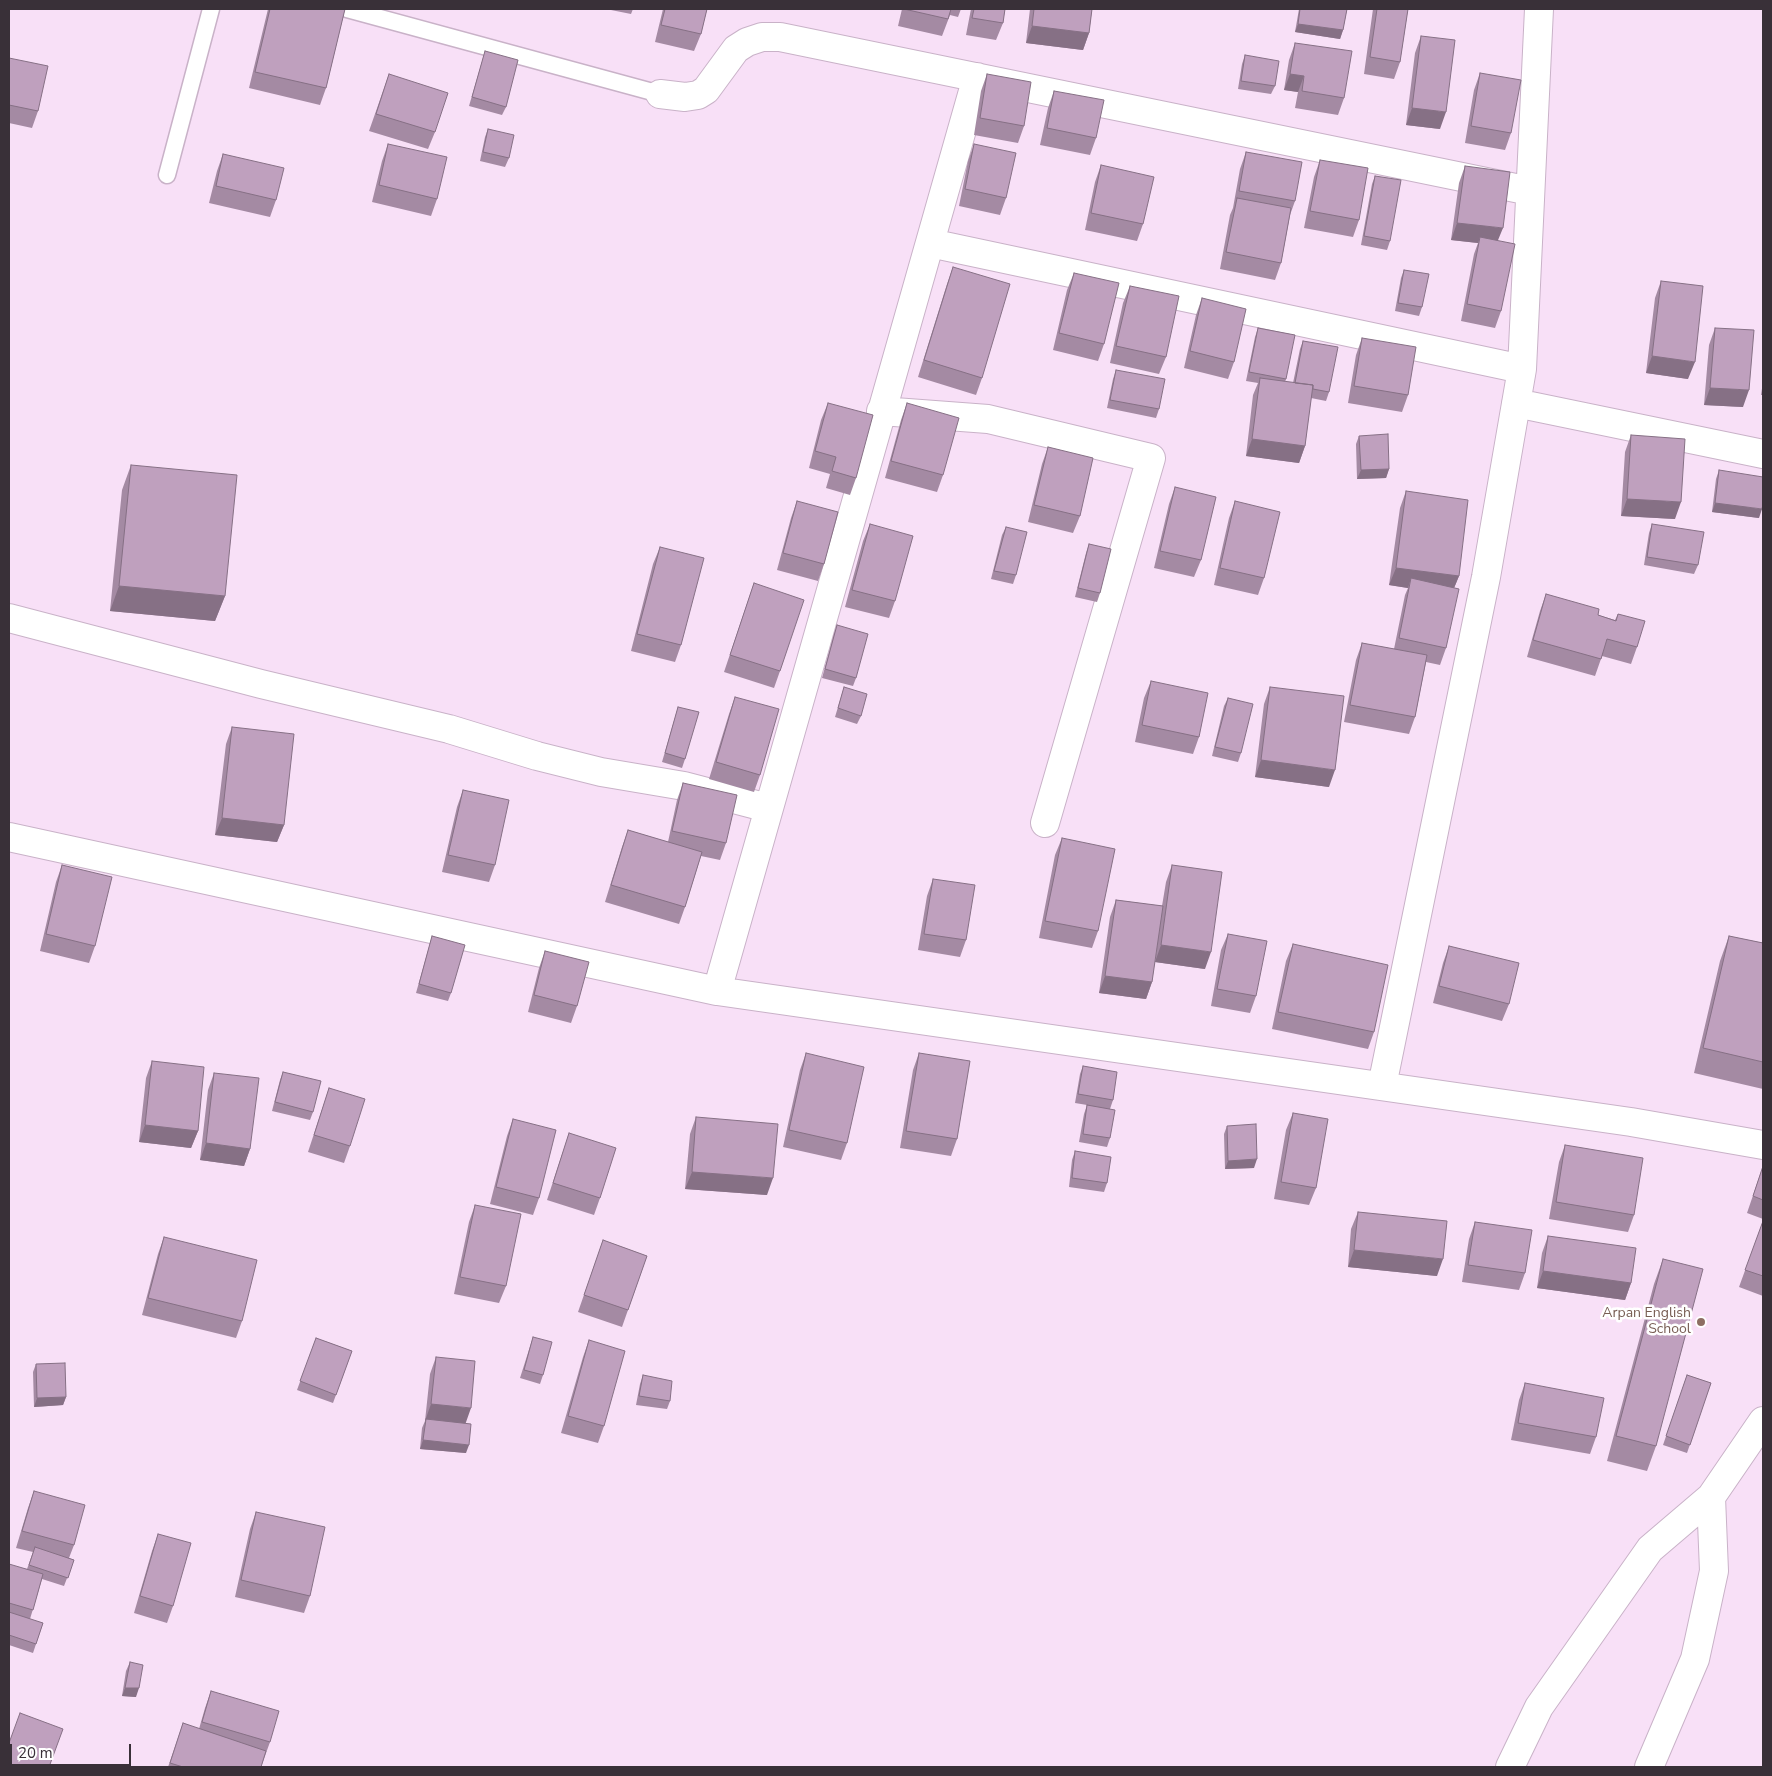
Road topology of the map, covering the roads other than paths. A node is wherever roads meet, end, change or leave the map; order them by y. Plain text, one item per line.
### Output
1 (211, 9) edge
2 (347, 9) edge
3 (1539, 9) edge
4 (977, 77) junction
5 (660, 94) joint
6 (167, 175) dead end
7 (1530, 192) junction
8 (930, 243) junction
9 (1522, 369) junction
10 (1516, 404) junction
11 (882, 411) junction
12 (1763, 454) edge
13 (9, 618) edge
14 (768, 808) junction
15 (1044, 823) dead end
16 (9, 837) edge
17 (717, 991) junction
18 (1382, 1086) junction
19 (1763, 1145) edge
20 (1763, 1421) edge
21 (1711, 1497) junction
22 (1510, 1767) edge
23 (1649, 1767) edge

1 - 6 lane
2 - 5 lane
3 - 7 street
4 - 5 street
4 - 7 street
4 - 8 street
7 - 9 street
8 - 9 street
8 - 11 street
9 - 10 street
10 - 12 street
10 - 18 street
11 - 14 street
11 - 15 street
13 - 14 street
14 - 17 street
16 - 17 street
17 - 18 street
18 - 19 street
20 - 21 street
21 - 22 street
21 - 23 street

